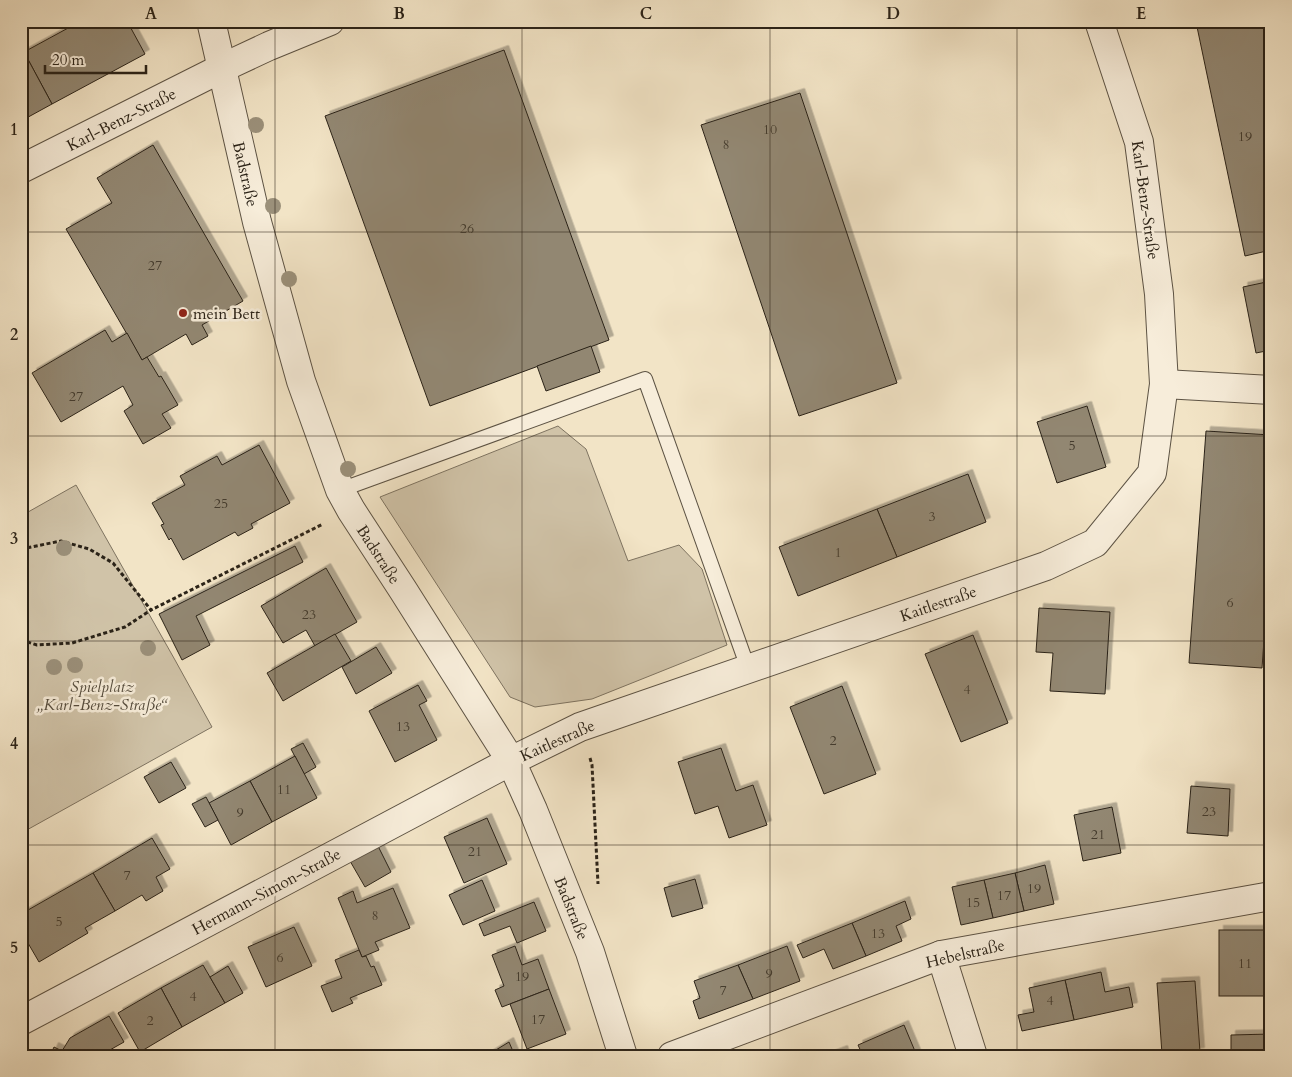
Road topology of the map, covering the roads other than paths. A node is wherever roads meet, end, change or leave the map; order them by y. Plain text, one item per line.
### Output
1 (211, 21) edge
2 (330, 21) edge
3 (1099, 21) edge
4 (222, 68) junction
5 (21, 169) edge
6 (1164, 384) junction
7 (1271, 390) edge
8 (345, 500) junction
9 (748, 668) junction
10 (511, 761) junction
11 (1271, 896) edge
12 (941, 955) junction
13 (21, 1021) edge
14 (623, 1056) edge
15 (672, 1056) edge
16 (973, 1056) edge

1 - 4 street, Badstraße
2 - 4 street, Karl-Benz-Straße
3 - 6 street, Karl-Benz-Straße
4 - 5 street, Karl-Benz-Straße
4 - 8 street, Badstraße
6 - 7 street
6 - 9 street, Kaitlestraße
8 - 9 lane
8 - 10 street, Badstraße
9 - 10 street, Kaitlestraße
10 - 13 street, Hermann-Simon-Straße
10 - 14 street, Badstraße
11 - 12 street, Hebelstraße
12 - 15 street, Hebelstraße
12 - 16 street

